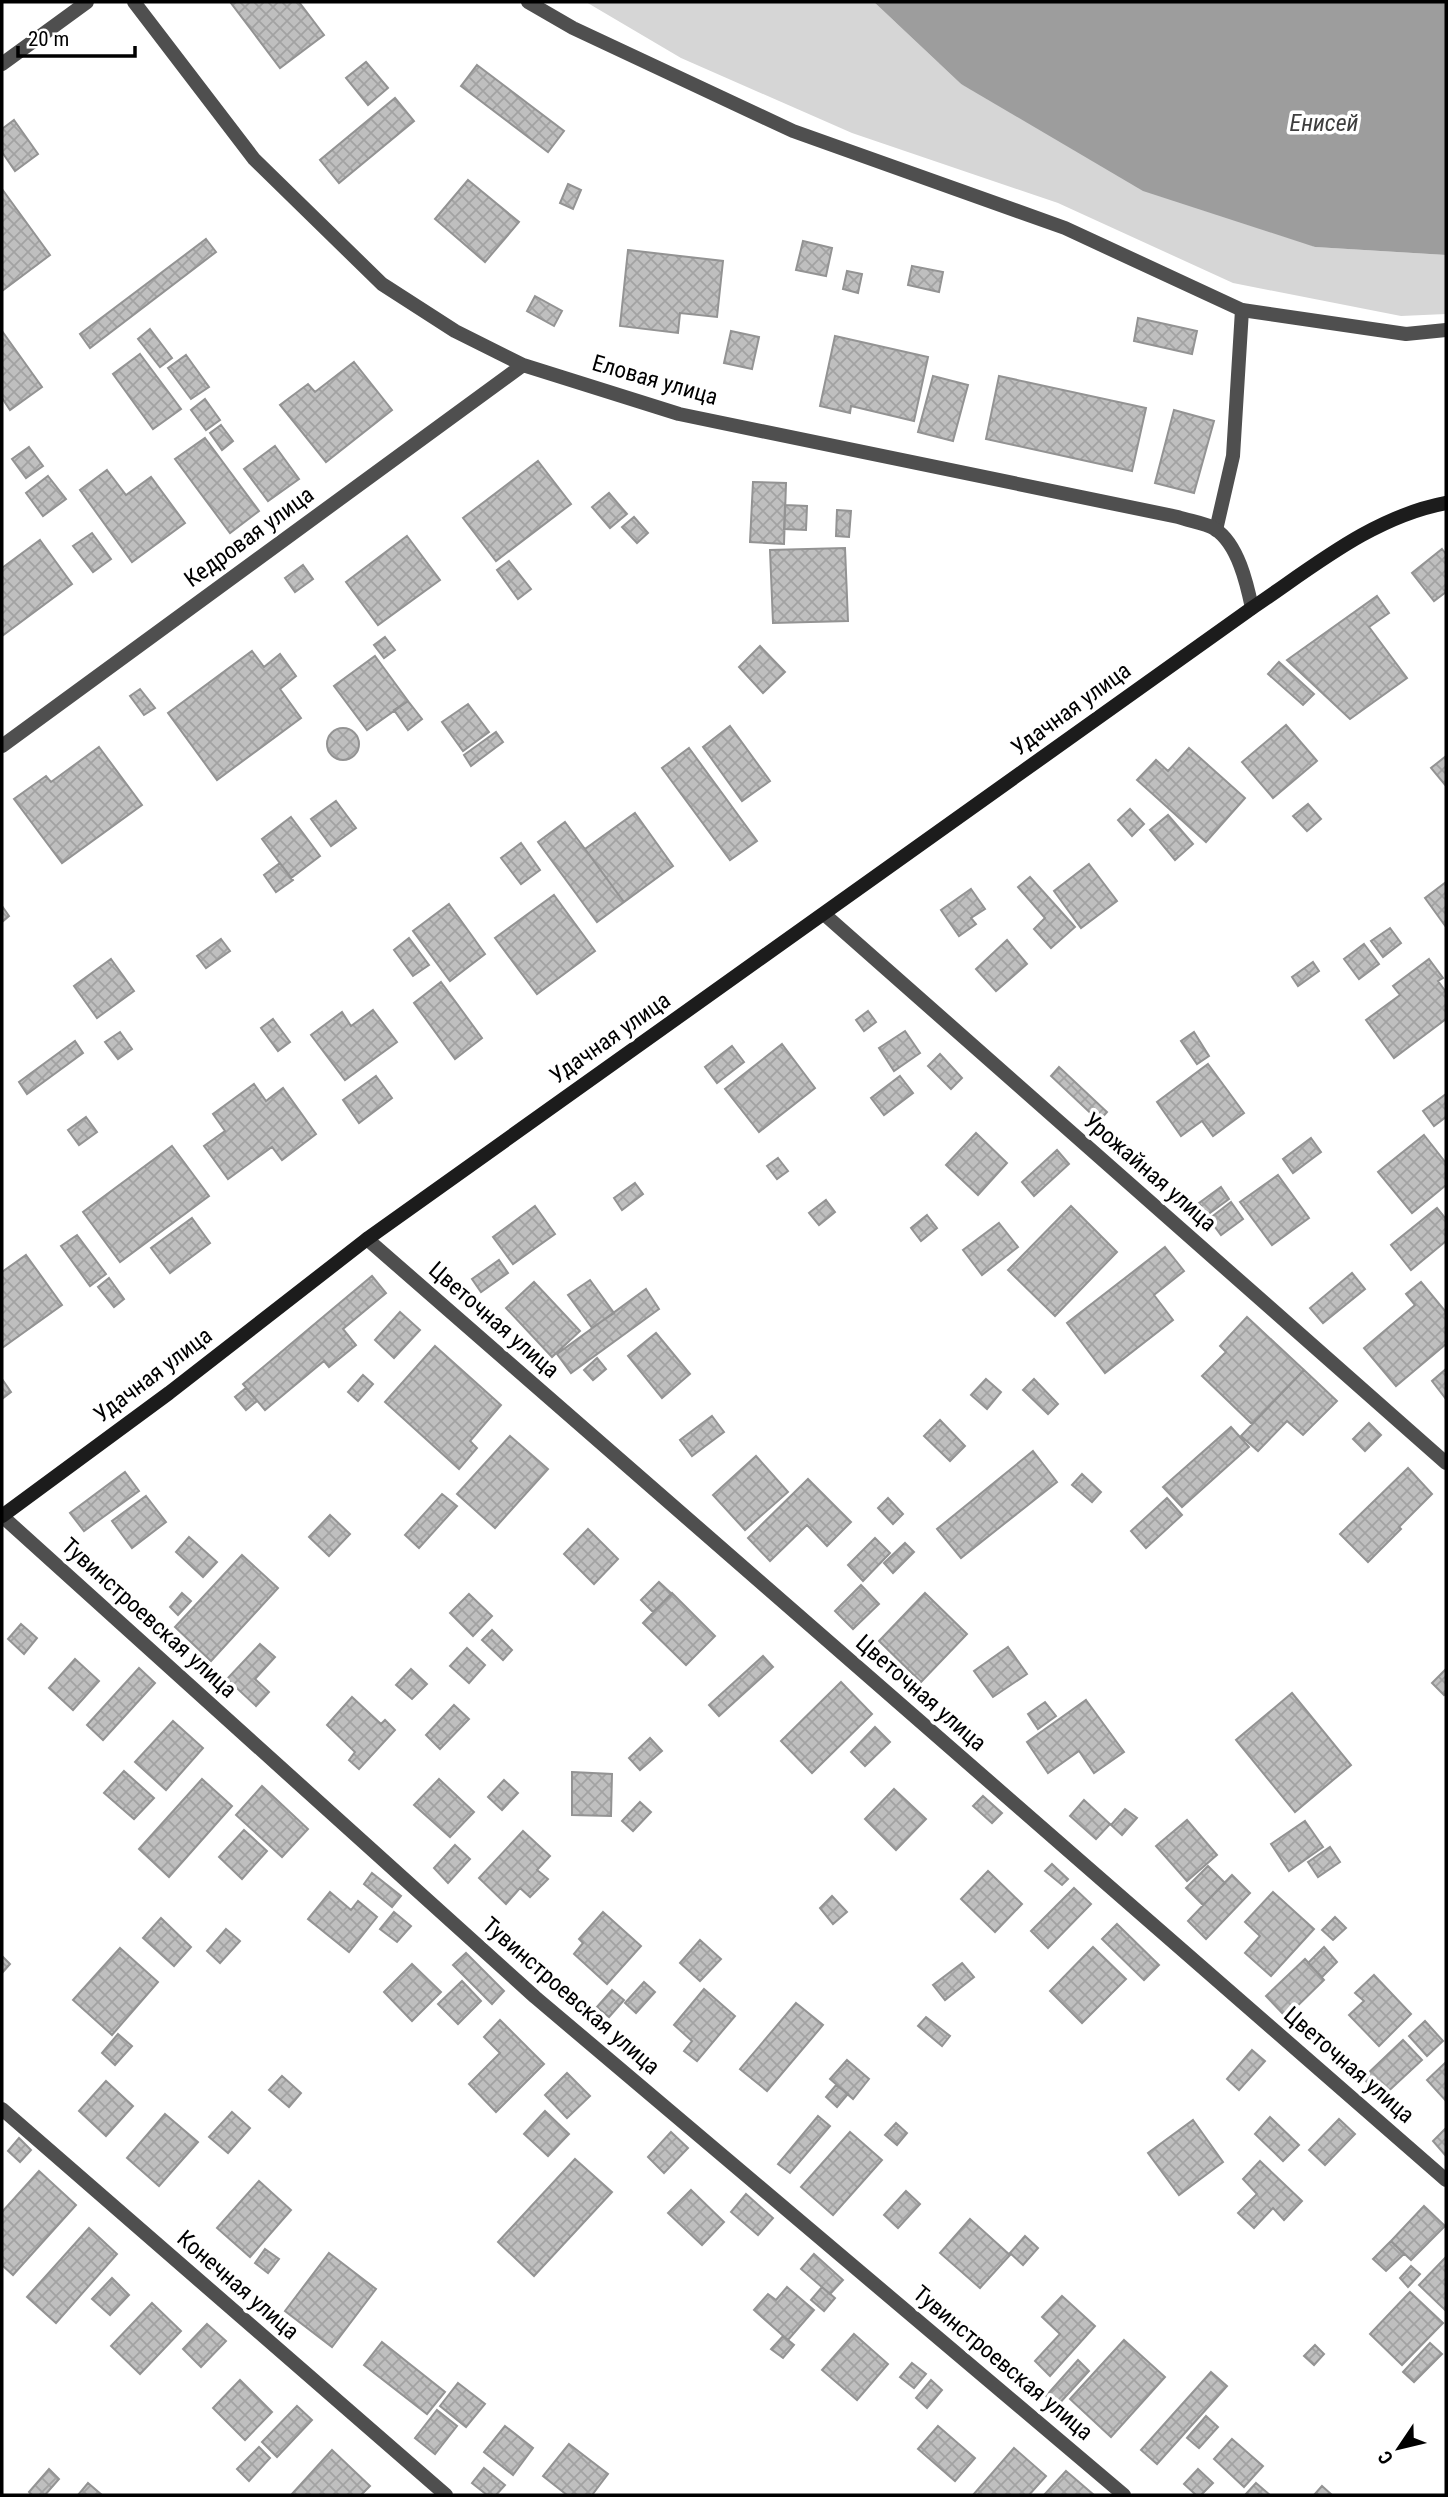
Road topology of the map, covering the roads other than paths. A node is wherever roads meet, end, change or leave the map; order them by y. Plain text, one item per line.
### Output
1 (88, 2) edge
2 (135, 2) edge
3 (528, 2) edge
4 (2, 64) edge
5 (1242, 310) junction
6 (1446, 330) edge
7 (523, 365) junction
8 (1446, 503) edge
9 (1216, 530) junction
10 (1252, 608) junction
11 (2, 746) edge
12 (824, 914) junction
13 (367, 1239) junction
14 (1446, 1463) edge
15 (2, 1516) edge
16 (2, 2109) edge
17 (1446, 2180) edge
18 (446, 2495) edge
19 (1124, 2495) edge

1 - 4 street
2 - 7 street, Еловая улица
3 - 5 street
5 - 6 street
5 - 9 street
7 - 9 street, Еловая улица
7 - 11 street, Кедровая улица
8 - 10 street, Удачная улица
9 - 10 street
10 - 12 street, Удачная улица
12 - 13 street, Удачная улица
12 - 14 street, Урожайная улица
13 - 15 street, Удачная улица
13 - 17 street, Цветочная улица
15 - 19 street, Тувинстроевская улица
16 - 18 street, Конечная улица

